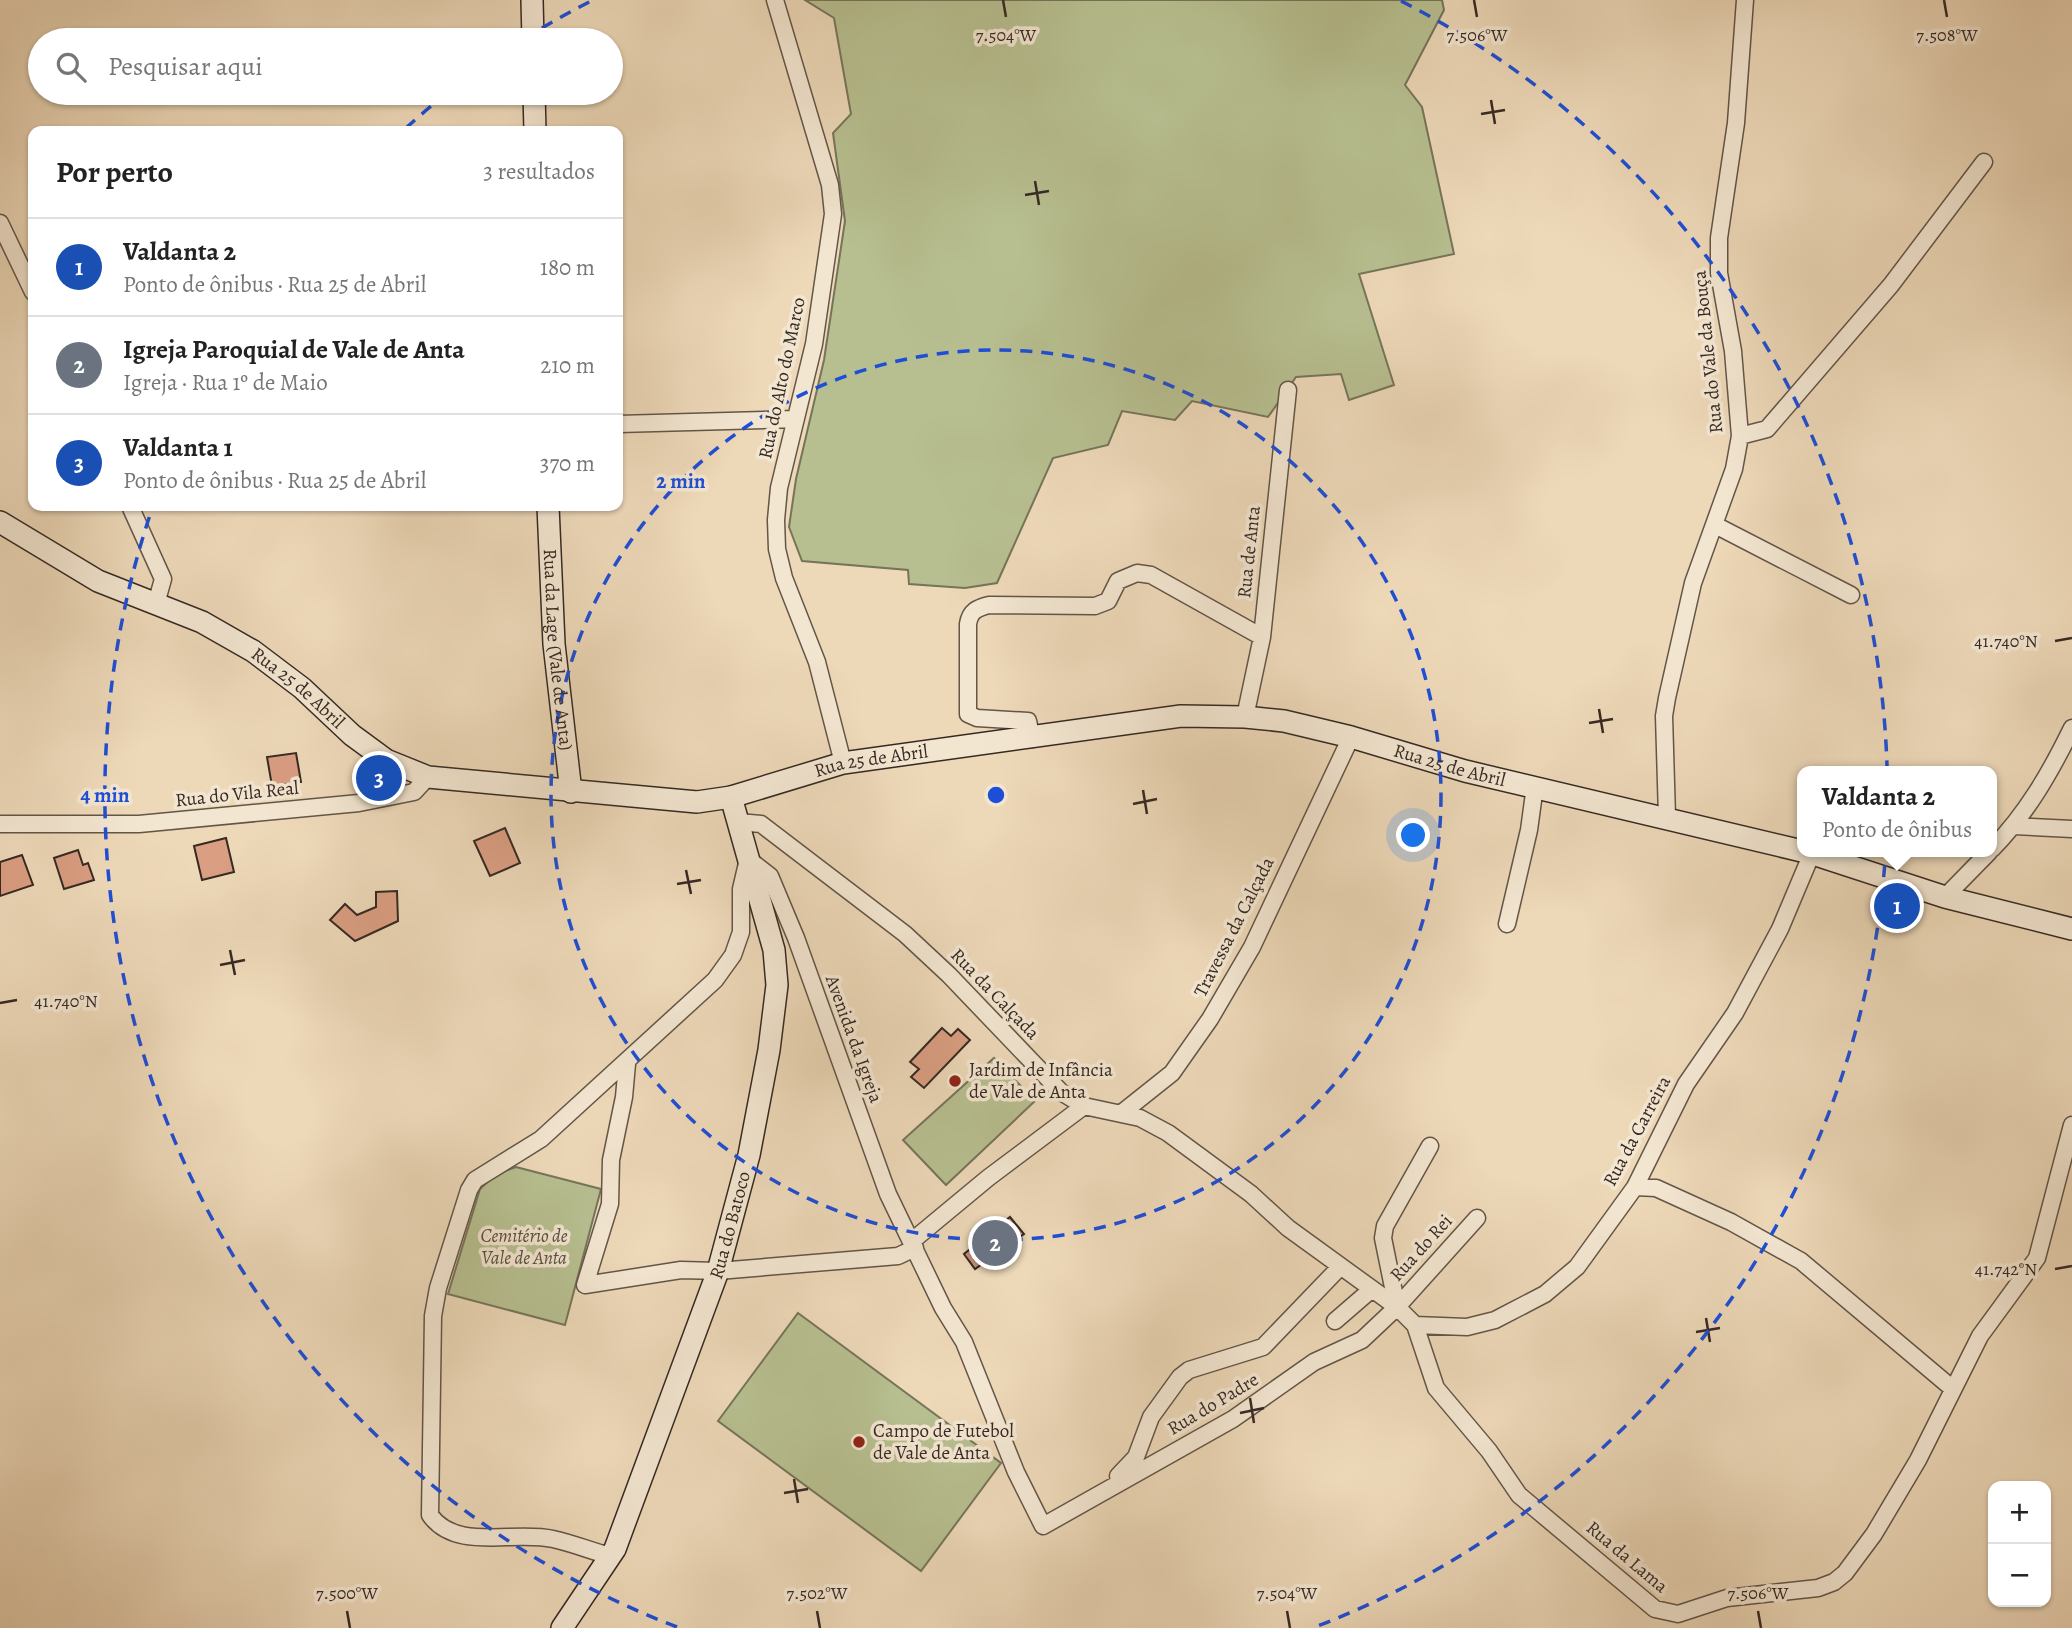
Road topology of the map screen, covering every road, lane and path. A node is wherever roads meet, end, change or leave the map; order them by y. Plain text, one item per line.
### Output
1 (532, 0) edge
2 (775, 0) edge
3 (1745, 0) edge
4 (533, 28) edge
5 (534, 105) edge
6 (535, 126) edge
7 (1984, 162) dead end
8 (0, 223) edge
9 (28, 282) edge
10 (1288, 390) dead end
11 (796, 419) junction
12 (623, 424) edge
13 (1740, 436) junction
14 (132, 511) edge
15 (548, 511) edge
16 (0, 522) edge
17 (1715, 525) junction
18 (1852, 595) dead end
19 (156, 604) junction
20 (1262, 637) junction
21 (1245, 717) junction
22 (2072, 727) edge
23 (1351, 737) junction
24 (1032, 739) junction
25 (844, 763) junction
26 (428, 777) junction
27 (1535, 786) junction
28 (571, 792) junction
29 (731, 797) junction
30 (1667, 817) junction
31 (738, 822) junction
32 (0, 824) edge
33 (2014, 826) junction
34 (2072, 829) edge
35 (1997, 843) edge
36 (1797, 850) edge
37 (1805, 857) edge
38 (1822, 857) edge
39 (1983, 857) edge
40 (748, 859) junction
41 (1945, 897) junction
42 (1507, 924) dead end
43 (2072, 929) edge
44 (627, 1064) junction
45 (1084, 1106) junction
46 (1123, 1112) junction
47 (2072, 1125) edge
48 (1430, 1146) dead end
49 (1635, 1187) junction
50 (1477, 1218) dead end
51 (914, 1245) junction
52 (1340, 1267) junction
53 (718, 1271) junction
54 (1372, 1289) junction
55 (1397, 1307) junction
56 (1335, 1321) dead end
57 (1415, 1325) junction
58 (1953, 1389) junction
59 (1113, 1488) junction
60 (1043, 1526) joint
61 (610, 1556) junction
62 (562, 1628) edge

1 - 4 main road
2 - 11 street, Rua do Alto do Marco
3 - 13 street, Rua do Vale da Bouça
5 - 6 main road
7 - 13 street
8 - 9 street
10 - 20 street, Rua de Anta
11 - 12 street
11 - 25 street, Rua do Alto do Marco
13 - 17 street, Rua do Vale da Bouça
14 - 19 street
15 - 28 main road, Rua da Lage (Vale de Anta)
16 - 19 main road, Rua 25 de Abril
17 - 18 street
17 - 30 street, Rua do Vale da Bouça
19 - 26 main road, Rua 25 de Abril
20 - 21 street, Rua de Anta
20 - 24 street
21 - 23 main road, Rua 25 de Abril
21 - 24 main road, Rua 25 de Abril
22 - 33 street
23 - 27 main road, Rua 25 de Abril
23 - 46 street, Travessa da Calçada
24 - 25 main road, Rua 25 de Abril
25 - 29 main road, Rua 25 de Abril
26 - 28 main road, Rua 25 de Abril
26 - 32 street, Rua do Vila Real
27 - 30 main road, Rua 25 de Abril
27 - 42 street
28 - 29 main road, Rua 25 de Abril
29 - 31 main road, Rua do Batoco
30 - 36 main road, Rua 25 de Abril
31 - 40 main road, Rua do Batoco
31 - 45 street, Rua da Calçada
33 - 34 street
33 - 35 street
37 - 49 street, Rua da Carreira
38 - 41 main road, Rua 25 de Abril
39 - 41 street
40 - 44 street
40 - 51 street, Avenida da Igreja
40 - 53 main road, Rua do Batoco
41 - 43 main road, Rua 25 de Abril
44 - 53 street
44 - 61 street
45 - 46 street, Rua da Calçada
45 - 51 street
46 - 52 street, Rua da Calçada
47 - 58 street, Rua da Lama
48 - 55 street
49 - 57 street, Rua da Carreira
49 - 58 street
50 - 55 street, Rua do Rei
51 - 53 street
51 - 60 street, Avenida da Igreja
52 - 54 street, Rua da Calçada
52 - 59 street
53 - 61 main road, Rua do Batoco
54 - 55 street, Rua da Calçada
54 - 56 street
55 - 57 street, Rua da Calçada
55 - 59 street, Rua do Padre
57 - 58 street, Rua da Lama
59 - 60 street, Rua do Padre
61 - 62 main road, Rua do Batoco

